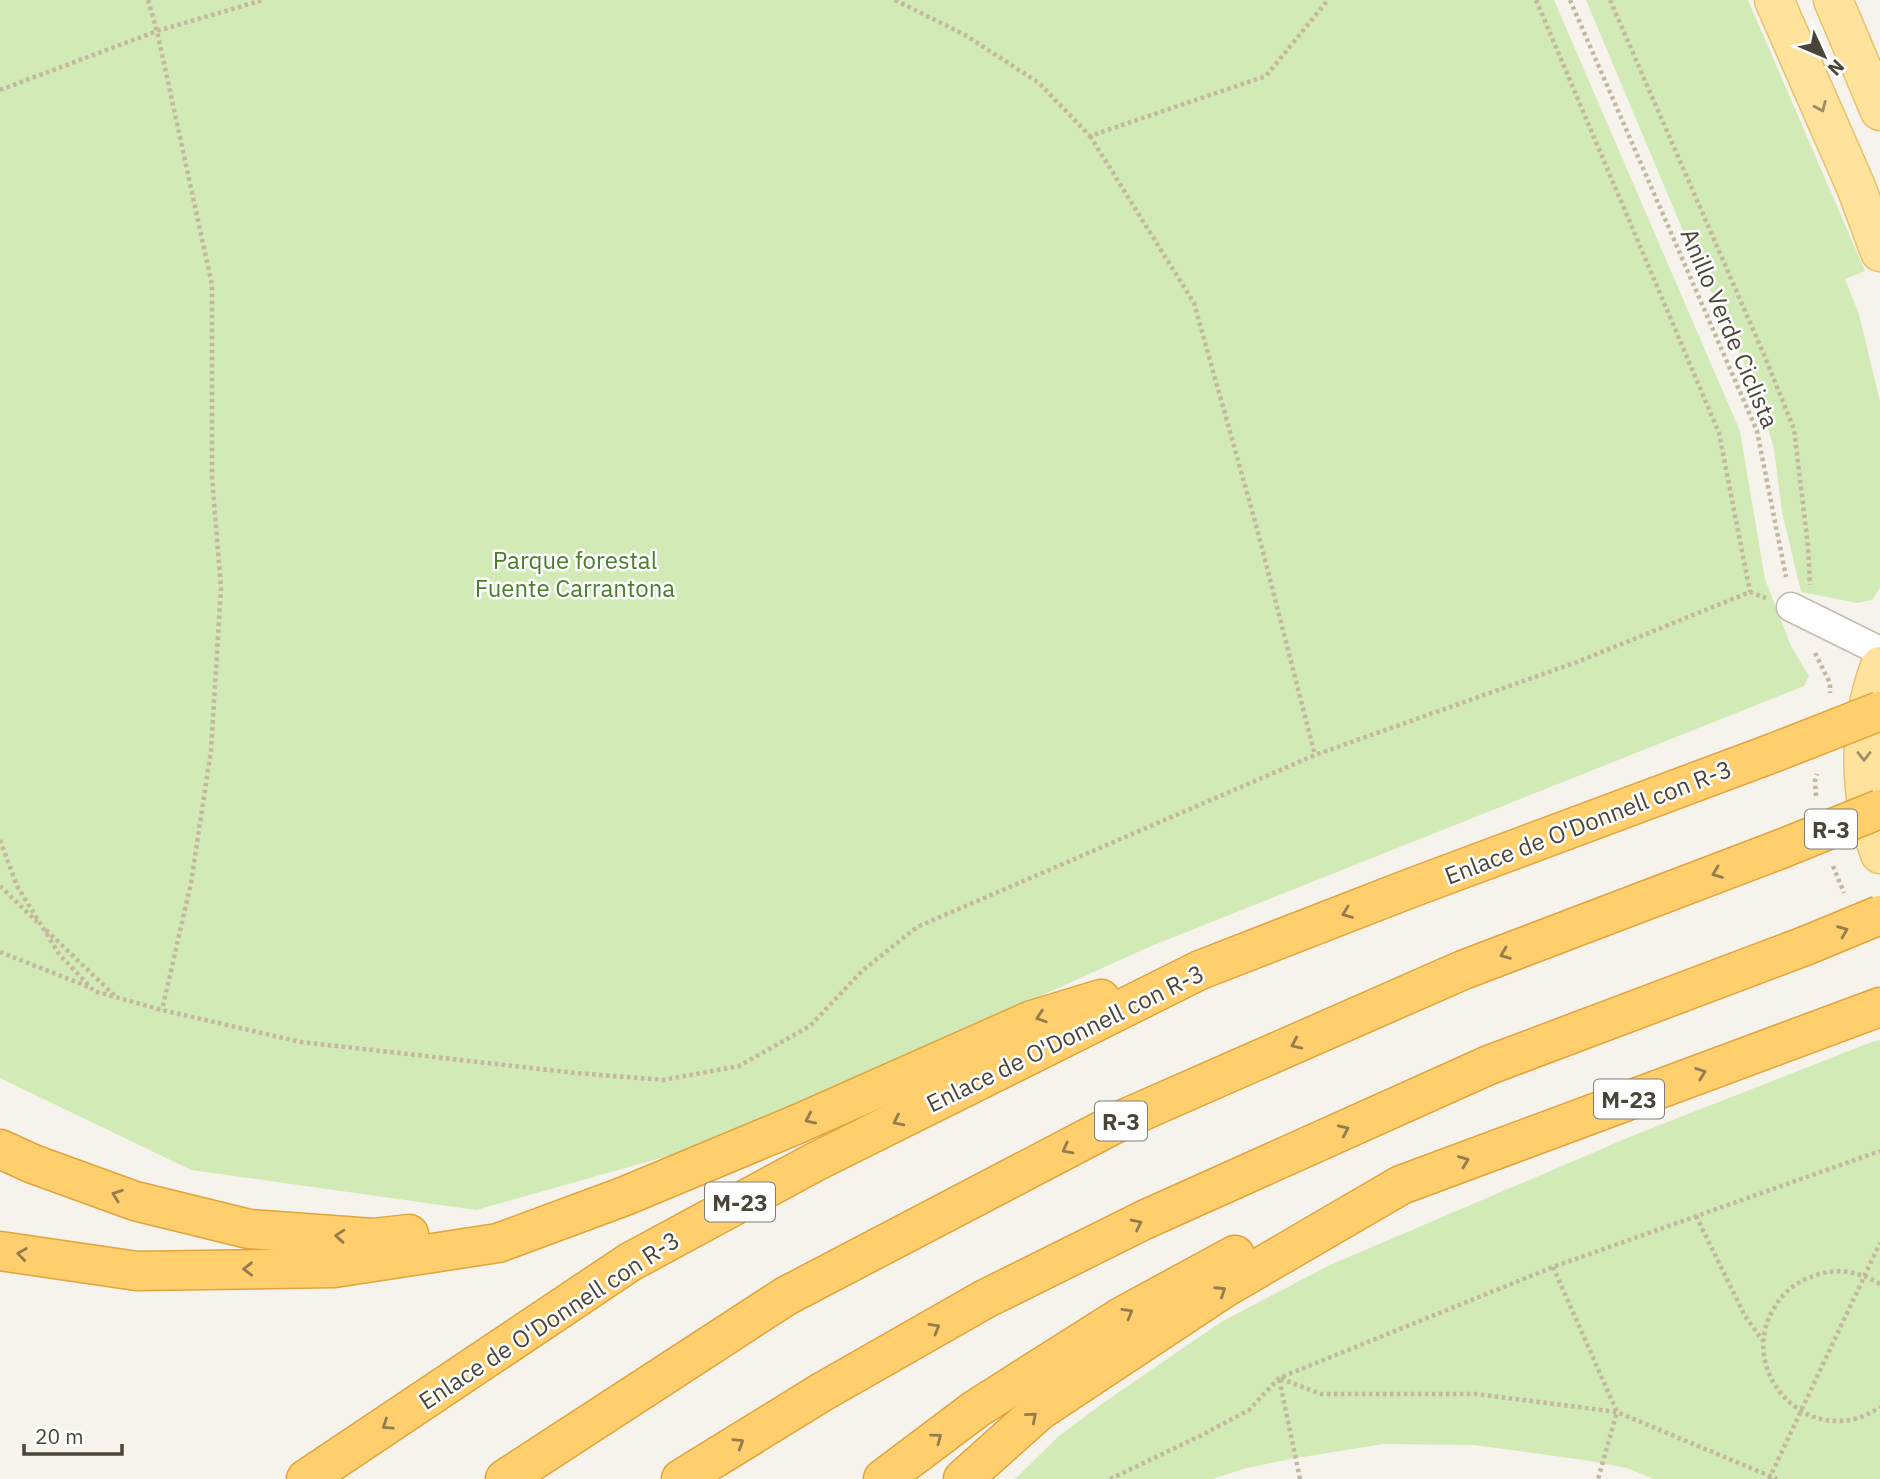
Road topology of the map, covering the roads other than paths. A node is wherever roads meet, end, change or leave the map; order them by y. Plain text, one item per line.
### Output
1 (1774, 0) edge
2 (1832, 0) edge
3 (1880, 111) edge
4 (1880, 252) edge
5 (1802, 612) road end
6 (1880, 651) edge
7 (1880, 666) edge
8 (1880, 710) edge
9 (1880, 809) edge
10 (1880, 854) edge
11 (1880, 915) edge
12 (1200, 970) junction
13 (1869, 1011) edge
14 (0, 1149) edge
15 (1401, 1185) junction
16 (625, 1196) junction
17 (0, 1251) edge
18 (306, 1479) edge
19 (505, 1479) edge
20 (681, 1479) edge
21 (883, 1479) edge
22 (963, 1479) edge

1 -> 4 main road
2 - 3 main road
5 - 6 street
7 -> 10 main road
8 -> 12 highway, Enlace de O'Donnell con R-3 / M-23, bridge
9 -> 19 highway, R-3, bridge
20 -> 11 highway, bridge
12 -> 16 highway
12 -> 18 highway, Enlace de O'Donnell con R-3 / M-23
15 -> 13 highway, M-23
16 -> 14 highway
21 -> 15 highway
22 -> 15 highway, M-23
16 -> 17 highway

